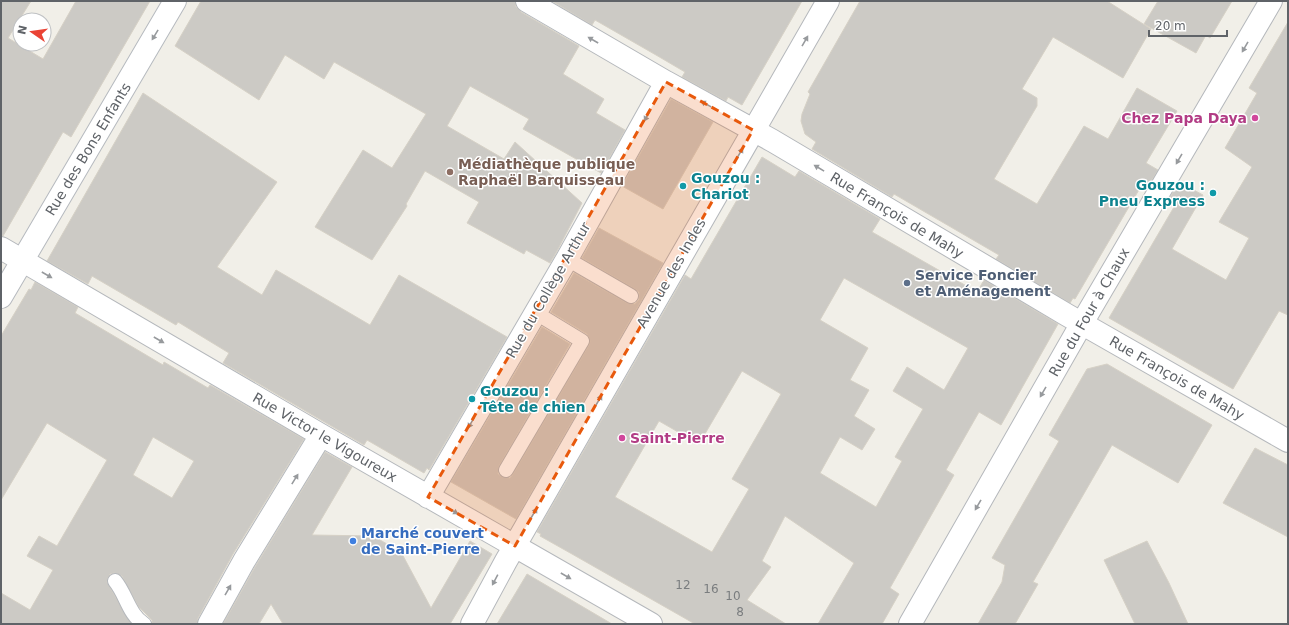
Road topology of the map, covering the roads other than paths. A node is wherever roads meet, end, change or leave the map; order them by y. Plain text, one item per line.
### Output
1 (175, 1) edge
2 (527, 1) edge
3 (828, 1) edge
4 (1272, 1) edge
5 (666, 82) junction
6 (753, 130) junction
7 (1, 248) edge
8 (567, 259) junction
9 (22, 260) junction
10 (1, 296) edge
11 (631, 296) dead end
12 (536, 313) junction
13 (1082, 323) junction
14 (321, 435) junction
15 (1288, 441) edge
16 (506, 470) dead end
17 (428, 497) junction
18 (515, 546) junction
19 (114, 581) dead end
20 (144, 624) edge
21 (209, 624) edge
22 (472, 624) edge
23 (651, 624) edge
24 (910, 624) edge

1 -> 9 street, Rue des Bons Enfants
5 -> 2 street, Rue François de Mahy
6 -> 3 street, Avenue des Indes
4 -> 13 street, Rue du Four à Chaux
6 -> 5 street, Rue François de Mahy
5 -> 8 street, Rue du Collège Arthur
13 -> 6 street, Rue François de Mahy
18 -> 6 street, Avenue des Indes
7 - 9 street, Rue Victor le Vigoureux
8 - 11 lane
8 - 12 street, Rue du Collège Arthur
9 - 10 street, Rue des Bons Enfants
9 -> 14 street, Rue Victor le Vigoureux
12 - 16 lane
12 -> 17 street, Rue du Collège Arthur
13 - 15 street, Rue François de Mahy
13 -> 24 street, Rue du Four à Chaux
14 - 17 street, Rue Victor le Vigoureux
21 -> 14 street
17 -> 18 street, Rue Victor le Vigoureux
18 -> 22 street, Avenue des Indes
18 -> 23 street, Rue Victor le Vigoureux
19 - 20 lane

